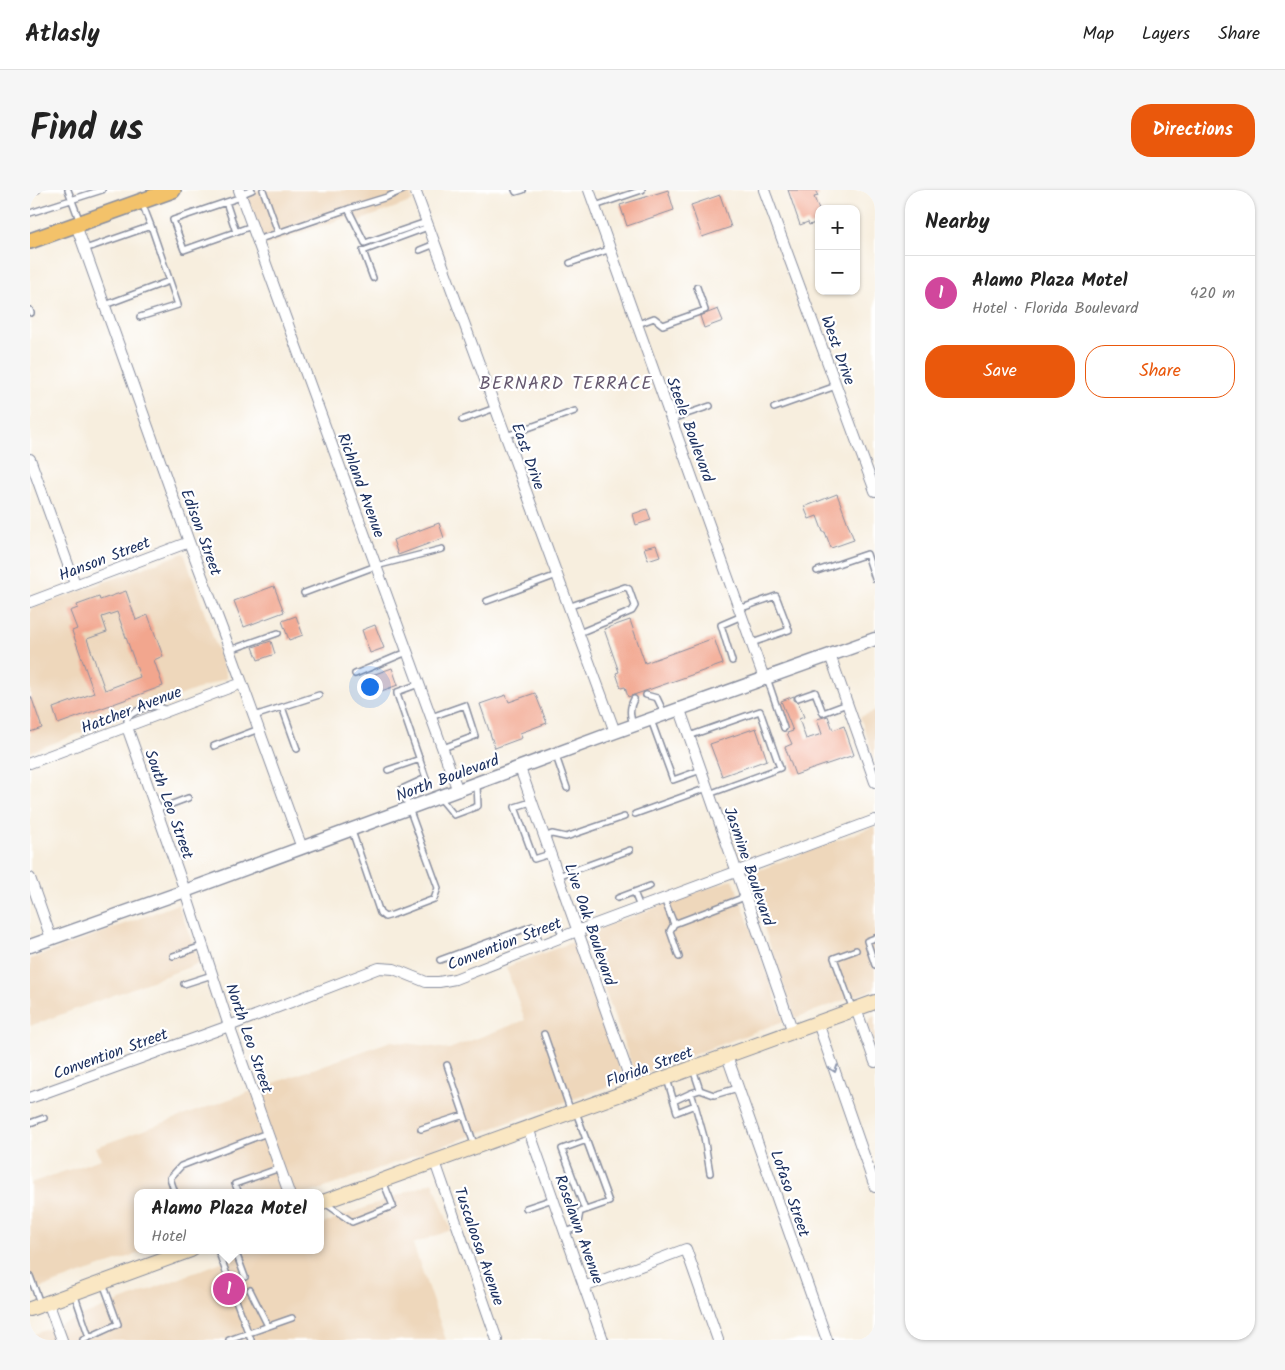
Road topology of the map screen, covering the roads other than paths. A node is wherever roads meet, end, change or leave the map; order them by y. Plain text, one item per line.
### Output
1 (37, 190) edge
2 (68, 190) edge
3 (102, 190) edge
4 (173, 190) edge
5 (252, 190) edge
6 (263, 190) edge
7 (404, 190) edge
8 (415, 190) edge
9 (515, 190) edge
10 (522, 190) edge
11 (589, 190) edge
12 (642, 190) edge
13 (764, 190) edge
14 (30, 192) edge
15 (393, 192) edge
16 (240, 194) edge
17 (143, 197) edge
18 (72, 200) junction
19 (226, 202) junction
20 (595, 206) junction
21 (348, 208) junction
22 (30, 213) edge
23 (78, 224) junction
24 (427, 224) junction
25 (150, 226) junction
26 (252, 226) junction
27 (236, 232) junction
28 (278, 232) junction
29 (257, 240) junction
30 (30, 241) edge
31 (435, 244) junction
32 (84, 249) junction
33 (610, 249) junction
34 (420, 250) dead end
35 (570, 263) dead end
36 (373, 278) dead end
37 (169, 281) junction
38 (697, 287) dead end
39 (104, 305) junction
40 (140, 316) dead end
41 (638, 324) junction
42 (836, 386) junction
43 (710, 406) dead end
44 (495, 408) junction
45 (774, 408) dead end
46 (574, 411) dead end
47 (672, 419) junction
48 (462, 420) dead end
49 (506, 436) junction
50 (30, 459) edge
51 (875, 491) edge
52 (189, 542) junction
53 (442, 549) dead end
54 (376, 566) junction
55 (817, 571) dead end
56 (557, 575) junction
57 (875, 579) edge
58 (75, 584) junction
59 (304, 593) dead end
60 (488, 601) dead end
61 (30, 602) edge
62 (568, 607) junction
63 (741, 612) junction
64 (278, 633) dead end
65 (578, 633) junction
66 (875, 639) edge
67 (752, 643) junction
68 (230, 650) junction
69 (407, 652) junction
70 (830, 655) junction
71 (732, 661) dead end
72 (355, 674) dead end
73 (766, 678) junction
74 (242, 683) junction
75 (419, 684) junction
76 (319, 695) dead end
77 (646, 695) dead end
78 (798, 698) dead end
79 (634, 699) dead end
80 (848, 704) junction
81 (282, 707) junction
82 (680, 710) junction
83 (665, 715) junction
84 (254, 716) junction
85 (431, 717) junction
86 (651, 720) junction
87 (633, 726) junction
88 (127, 727) junction
89 (784, 728) dead end
90 (259, 729) junction
91 (615, 732) junction
92 (689, 736) junction
93 (214, 746) dead end
94 (442, 748) junction
95 (297, 749) dead end
96 (555, 755) junction
97 (420, 759) junction
98 (30, 763) edge
99 (520, 768) junction
100 (388, 770) dead end
101 (701, 770) junction
102 (875, 782) edge
103 (477, 784) junction
104 (568, 788) dead end
105 (458, 790) junction
106 (708, 791) junction
107 (440, 797) junction
108 (188, 798) dead end
109 (532, 802) junction
110 (409, 808) junction
111 (156, 810) junction
112 (634, 814) dead end
113 (624, 817) dead end
114 (875, 820) edge
115 (352, 829) junction
116 (544, 837) junction
117 (302, 848) junction
118 (630, 850) dead end
119 (550, 854) junction
120 (736, 872) junction
121 (558, 876) junction
122 (30, 878) edge
123 (650, 886) dead end
124 (185, 891) junction
125 (634, 892) junction
126 (618, 898) dead end
127 (745, 898) junction
128 (664, 899) junction
129 (640, 908) junction
130 (557, 922) dead end
131 (674, 924) junction
132 (577, 931) junction
133 (563, 937) junction
134 (51, 938) junction
135 (875, 938) edge
136 (541, 945) junction
137 (30, 946) edge
138 (203, 946) junction
139 (856, 950) dead end
140 (173, 956) dead end
141 (679, 957) dead end
142 (440, 960) dead end
143 (875, 965) edge
144 (212, 975) junction
145 (184, 984) dead end
146 (875, 1002) edge
147 (855, 1010) junction
148 (818, 1024) junction
149 (229, 1026) junction
150 (793, 1032) junction
151 (544, 1034) dead end
152 (727, 1056) junction
153 (875, 1062) edge
154 (447, 1065) dead end
155 (693, 1069) junction
156 (667, 1078) junction
157 (738, 1087) junction
158 (634, 1090) junction
159 (700, 1090) junction
160 (691, 1094) junction
161 (30, 1098) edge
162 (674, 1101) junction
163 (695, 1105) junction
164 (574, 1112) junction
165 (464, 1115) junction
166 (44, 1118) dead end
167 (30, 1123) edge
168 (528, 1128) junction
169 (421, 1129) dead end
170 (268, 1133) junction
171 (587, 1140) junction
172 (475, 1147) junction
173 (435, 1162) junction
174 (280, 1168) junction
175 (710, 1172) dead end
176 (383, 1180) junction
177 (875, 1187) edge
178 (174, 1189) edge
179 (236, 1189) edge
180 (288, 1189) edge
181 (553, 1199) junction
182 (324, 1202) edge
183 (324, 1204) edge
184 (526, 1208) dead end
185 (585, 1210) junction
186 (565, 1232) junction
187 (180, 1254) edge
188 (219, 1254) edge
189 (236, 1254) edge
190 (30, 1276) edge
191 (245, 1277) dead end
192 (103, 1282) junction
193 (230, 1283) dead end
194 (584, 1287) junction
195 (250, 1290) dead end
196 (73, 1293) junction
197 (234, 1295) dead end
198 (40, 1305) edge
199 (292, 1318) dead end
200 (268, 1326) junction
201 (248, 1333) junction
202 (89, 1337) junction
203 (62, 1340) edge
204 (83, 1340) edge
205 (229, 1340) edge
206 (250, 1340) edge
207 (497, 1340) edge
208 (603, 1340) edge
209 (718, 1340) edge
210 (827, 1340) edge

1 - 14 lane
2 - 18 lane
3 - 18 lane
4 - 17 main road
5 - 16 lane
6 - 28 lane
7 - 15 lane
8 - 24 street, East Drive
9 - 10 lane
11 - 20 street, Steele Boulevard
12 - 20 lane
13 - 42 street, West Drive
15 - 21 lane
16 - 19 lane
16 - 26 street, Richland Avenue
17 - 23 main road
17 - 25 lane
18 - 22 lane
18 - 23 lane
19 - 27 lane
19 - 27 lane
20 - 33 street, Steele Boulevard
21 - 24 lane
21 - 28 lane
23 - 30 main road
23 - 32 street, Edison Street
24 - 31 street, East Drive
24 - 36 lane
25 - 32 lane
25 - 37 lane
26 - 27 lane
26 - 29 street, Richland Avenue
28 - 29 lane
29 - 54 street, Richland Avenue
31 - 34 lane
31 - 44 street, East Drive
32 - 39 street, Edison Street
33 - 35 lane
33 - 41 street, Steele Boulevard
37 - 39 lane
37 - 40 lane
38 - 41 lane
39 - 52 street, Edison Street
41 - 47 street, Steele Boulevard
42 - 45 lane
42 - 51 street, West Drive
43 - 47 lane
44 - 48 lane
44 - 49 street, East Drive
46 - 49 lane
47 - 63 street, Steele Boulevard
49 - 56 street, East Drive
50 - 58 street
52 - 58 street, Hanson Street
52 - 68 street, Edison Street
53 - 54 lane
54 - 59 lane
54 - 69 street, Richland Avenue
55 - 57 lane
56 - 60 lane
56 - 62 street, East Drive
58 - 61 street, Hanson Street
62 - 65 street, East Drive
62 - 65 lane
63 - 67 street, Steele Boulevard
63 - 67 lane
63 - 71 lane
64 - 68 lane
65 - 91 street, East Drive
66 - 70 street, North Boulevard
67 - 73 street, Steele Boulevard
68 - 74 street, Edison Street
69 - 72 lane
69 - 75 street, Richland Avenue
70 - 73 street, North Boulevard
70 - 80 street
73 - 82 street, North Boulevard
73 - 89 lane
74 - 84 street, Edison Street
74 - 88 street, Hatcher Avenue
75 - 85 street, Richland Avenue
75 - 97 lane
76 - 81 lane
77 - 83 lane
78 - 80 lane
79 - 87 lane
80 - 102 street
81 - 84 lane
81 - 95 lane
82 - 83 street, North Boulevard
82 - 92 street, Jasmine Boulevard
83 - 86 street, North Boulevard
84 - 90 street, Edison Street
85 - 94 street, Richland Avenue
85 - 94 lane
86 - 87 street, North Boulevard
86 - 101 lane
87 - 91 street, North Boulevard
88 - 98 street, Hatcher Avenue
88 - 111 street, South Leo Street
90 - 93 lane
90 - 117 street, Edison Street
91 - 96 street, North Boulevard
92 - 101 street, Jasmine Boulevard
92 - 106 lane
94 - 105 street, Richland Avenue
96 - 99 street, North Boulevard
96 - 104 lane
97 - 100 lane
97 - 110 lane
99 - 103 street, North Boulevard
99 - 109 street, Live Oak Boulevard
101 - 106 street, Jasmine Boulevard
103 - 105 street, North Boulevard
103 - 107 lane
105 - 107 street, North Boulevard
106 - 112 lane
106 - 120 street, Jasmine Boulevard
107 - 110 street, North Boulevard
108 - 111 lane
109 - 116 street, Live Oak Boulevard
109 - 119 lane
110 - 115 street, North Boulevard
110 - 115 lane
111 - 124 street, South Leo Street
113 - 116 lane
114 - 120 street, Convention Street
115 - 117 street, North Boulevard
116 - 119 street, Live Oak Boulevard
117 - 124 street, North Boulevard
118 - 121 lane
119 - 121 street, Live Oak Boulevard
120 - 127 street, Jasmine Boulevard
120 - 128 street, Convention Street
121 - 132 street, Live Oak Boulevard
122 - 134 street
123 - 125 lane
124 - 134 street, North Boulevard
124 - 138 street, North Leo Street
125 - 126 lane
125 - 129 lane
127 - 131 lane
127 - 150 street, Jasmine Boulevard
128 - 129 street, Convention Street
128 - 131 lane
129 - 132 street, Convention Street
130 - 133 lane
131 - 141 lane
132 - 133 street, Convention Street
132 - 158 street, Live Oak Boulevard
133 - 136 street, Convention Street
134 - 137 street, North Boulevard
135 - 143 lane
136 - 142 lane
136 - 149 street, Convention Street
138 - 140 lane
138 - 144 street, North Leo Street
139 - 147 lane
144 - 145 lane
144 - 149 street, North Leo Street
146 - 147 main road, Florida Street
147 - 148 main road, Florida Street
147 - 153 street
148 - 150 main road, Florida Street
148 -> 177 street
149 - 161 street, Convention Street
149 - 170 street, North Leo Street
150 - 152 main road, Florida Street
151 - 164 lane
152 - 155 main road, Florida Street
152 - 157 street, Lofaso Street
154 - 165 lane
155 - 156 main road, Florida Street
155 - 159 lane
156 - 158 main road, Florida Street
156 - 162 lane
157 - 159 lane
157 - 210 street, Lofaso Street
158 - 164 main road, Florida Street
159 - 160 lane
160 - 162 lane
160 - 163 lane
162 - 163 lane
163 - 175 lane
164 - 168 main road, Florida Street
164 - 171 lane
165 - 169 lane
165 - 172 lane
166 - 167 lane
168 - 172 main road, Florida Street
168 - 181 street, Roselawn Avenue
170 - 174 street, North Leo Street
170 - 178 lane
171 - 185 lane
171 - 185 lane
172 - 173 main road, Florida Street
173 - 176 main road, Florida Street
173 - 207 street, Tuscaloosa Avenue
174 - 179 lane
174 - 180 street, North Leo Street
176 - 182 main road, Florida Street
176 - 183 lane
181 - 184 lane
181 - 186 street, Roselawn Avenue
185 - 186 lane
186 - 194 street, Roselawn Avenue
187 - 192 main road
188 - 193 lane
189 - 191 lane
190 - 198 lane
192 - 196 main road
192 - 202 lane
194 - 208 street, Roselawn Avenue
194 - 209 street
195 - 200 lane
196 - 198 main road
196 - 202 lane
197 - 201 lane
198 - 203 street
199 - 200 lane
200 - 201 lane
201 - 205 lane
201 - 206 lane
202 - 204 lane

